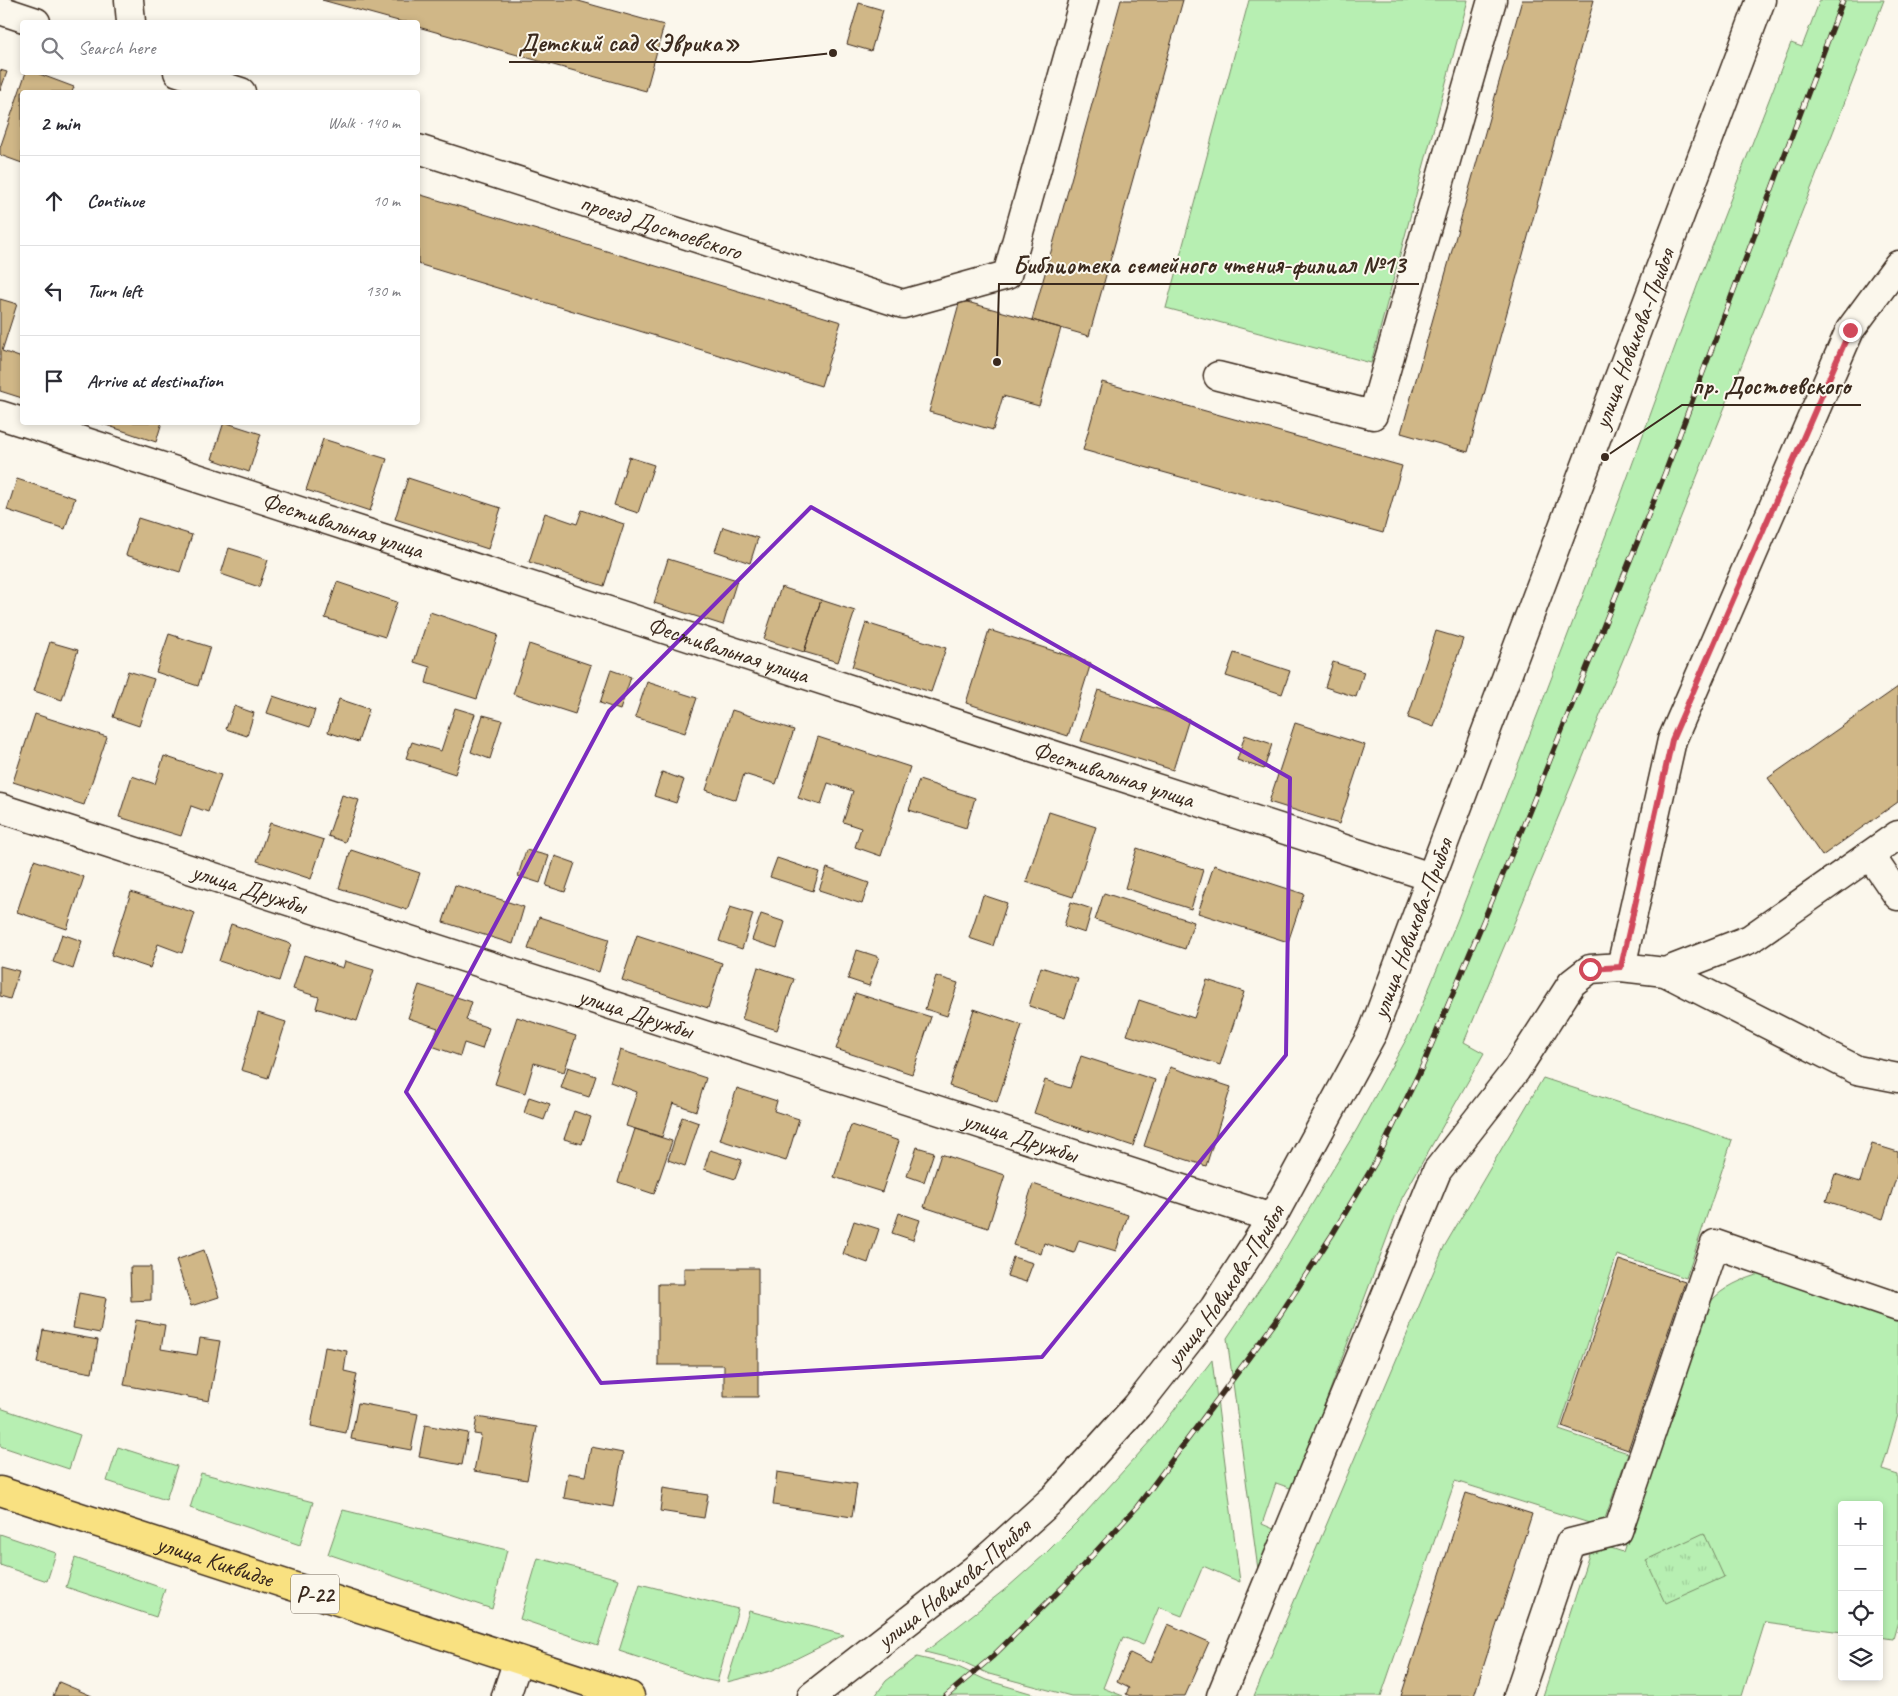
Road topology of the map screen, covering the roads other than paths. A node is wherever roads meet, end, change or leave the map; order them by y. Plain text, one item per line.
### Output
1 (128, 0) edge
2 (1084, 0) edge
3 (1492, 0) edge
4 (1761, 0) edge
5 (0, 10) edge
6 (30, 20) edge
7 (131, 20) edge
8 (187, 75) edge
9 (235, 90) edge
10 (420, 150) edge
11 (1898, 265) edge
12 (1218, 376) dead end
13 (0, 415) edge
14 (20, 421) edge
15 (32, 425) edge
16 (0, 808) edge
17 (1898, 835) edge
18 (1870, 855) junction
19 (1431, 877) junction
20 (1898, 896) edge
21 (1621, 967) junction
22 (1665, 972) junction
23 (1898, 1078) edge
24 (1272, 1218) junction
25 (1898, 1307) edge
26 (0, 1490) edge
27 (518, 1660) junction
28 (506, 1696) edge
29 (630, 1696) edge
30 (812, 1696) edge
31 (1221, 1696) edge
32 (1518, 1696) edge

1 - 7 street
2 - 10 street, проезд Достоевского
3 - 12 street
4 - 19 street, улица Новикова-Прибоя
5 - 6 street
8 - 9 street
11 - 21 street
13 - 14 street, Фестивальная улица
15 - 19 street, Фестивальная улица
16 - 24 street, улица Дружбы
17 - 18 street
18 - 20 street
18 - 22 street
19 - 24 street, улица Новикова-Прибоя
21 - 22 street
21 - 31 street
22 - 23 street
24 - 30 street, улица Новикова-Прибоя
25 - 32 street
26 - 27 main road, улица Киквидзе / Р-22
27 - 28 street
27 - 29 main road, улица Киквидзе / Р-22

